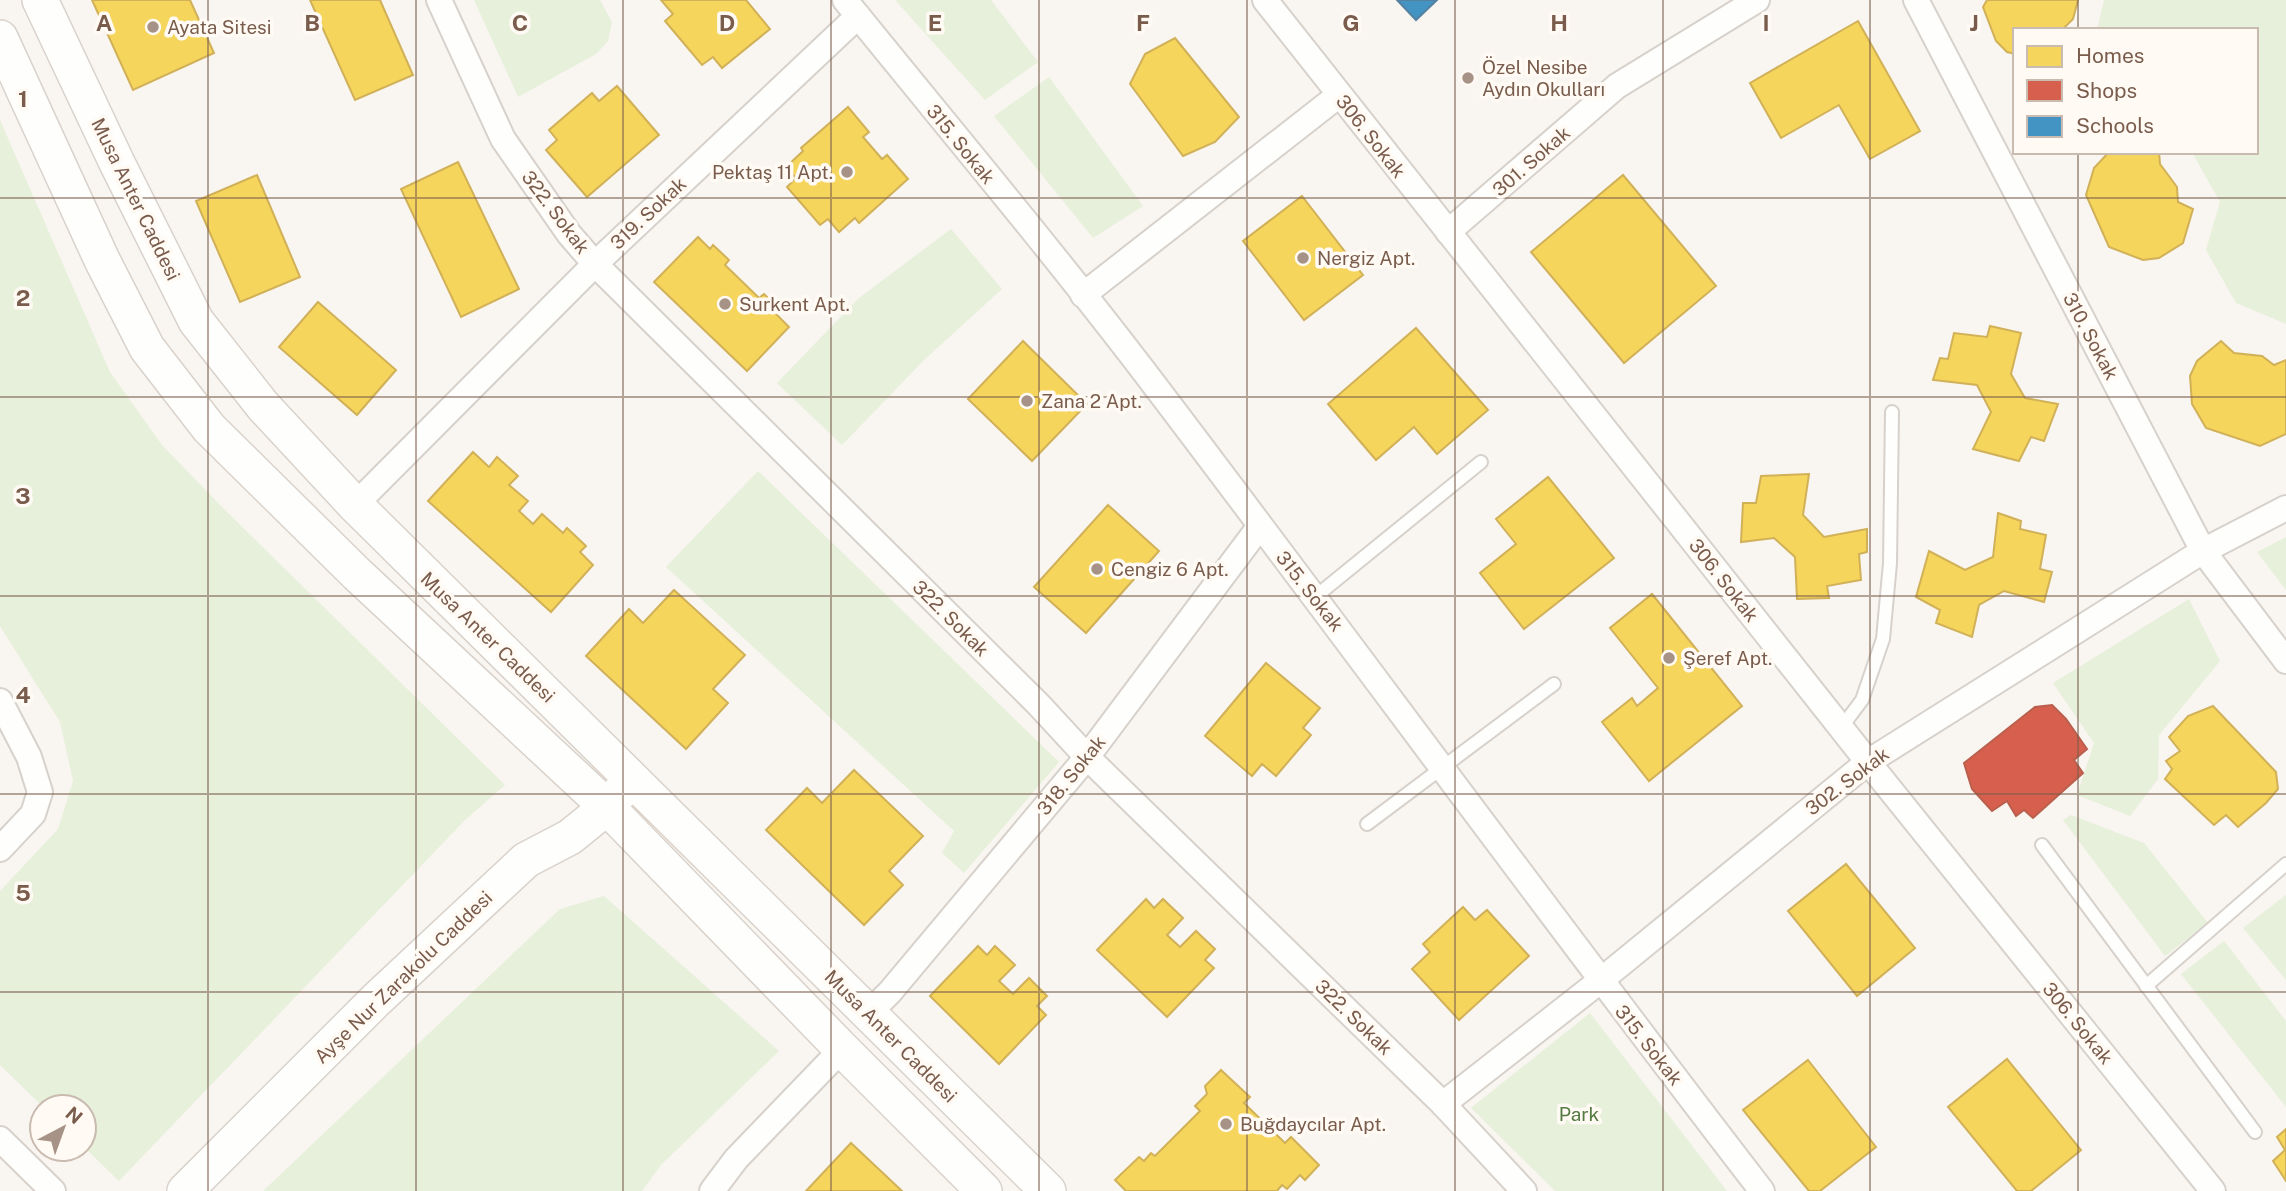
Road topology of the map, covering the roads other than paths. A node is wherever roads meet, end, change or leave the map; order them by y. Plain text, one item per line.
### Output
1 (40, 0) edge
2 (439, 0) edge
3 (1265, 0) edge
4 (1757, 0) edge
5 (1916, 0) edge
6 (851, 8) edge
7 (0, 38) edge
8 (1339, 95) junction
9 (1448, 232) junction
10 (595, 264) junction
11 (1083, 295) junction
12 (1892, 412) dead end
13 (1481, 462) dead end
14 (355, 505) junction
15 (2286, 508) edge
16 (1260, 526) junction
17 (2203, 551) junction
18 (1315, 597) junction
19 (2286, 661) edge
20 (1553, 684) dead end
21 (0, 701) edge
22 (1841, 728) junction
23 (1087, 757) junction
24 (1868, 762) junction
25 (1443, 768) junction
26 (632, 777) junction
27 (607, 807) junction
28 (1367, 824) dead end
29 (2042, 845) dead end
30 (0, 849) edge
31 (2286, 864) edge
32 (1600, 981) junction
33 (2146, 986) junction
34 (868, 1014) junction
35 (842, 1049) junction
36 (1443, 1104) junction
37 (2255, 1132) dead end
38 (0, 1139) edge
39 (53, 1191) edge
40 (185, 1191) edge
41 (712, 1191) edge
42 (984, 1191) edge
43 (1048, 1191) edge
44 (1524, 1191) edge
45 (1762, 1191) edge
46 (2213, 1191) edge

1 - 14 main road, Musa Anter Caddesi
2 - 10 street, 322. Sokak
3 - 8 street, 306. Sokak
4 - 9 street, 301. Sokak
5 - 17 street, 310. Sokak
6 - 10 street, 319. Sokak
6 - 11 street, 315. Sokak
7 - 27 main road
8 - 9 street, 306. Sokak
8 - 11 street
9 - 22 street, 306. Sokak
10 - 14 street, 319. Sokak
10 - 23 street, 322. Sokak
11 - 16 street, 315. Sokak
12 - 22 lane
13 - 18 lane
14 - 26 main road, Musa Anter Caddesi
15 - 17 street, 302. Sokak
16 - 18 street, 315. Sokak
16 - 23 street, 318. Sokak
17 - 19 street, 310. Sokak
17 - 24 street, 302. Sokak
18 - 25 street, 315. Sokak
20 - 25 lane
21 - 30 street
22 - 24 street, 306. Sokak
23 - 34 street, 318. Sokak
23 - 36 street, 322. Sokak
24 - 32 street, 302. Sokak
24 - 46 street, 306. Sokak
25 - 28 lane
25 - 32 street, 315. Sokak
26 - 27 main road, Ayşe Nur Zarakolu Caddesi
26 - 34 main road, Musa Anter Caddesi
27 - 35 main road
27 - 40 main road, Ayşe Nur Zarakolu Caddesi
29 - 33 lane
31 - 33 lane
32 - 36 street, 302. Sokak
32 - 45 street, 315. Sokak
33 - 37 lane
34 - 43 main road, Musa Anter Caddesi
35 - 41 street
35 - 42 main road
36 - 44 street, 322. Sokak
38 - 39 street

